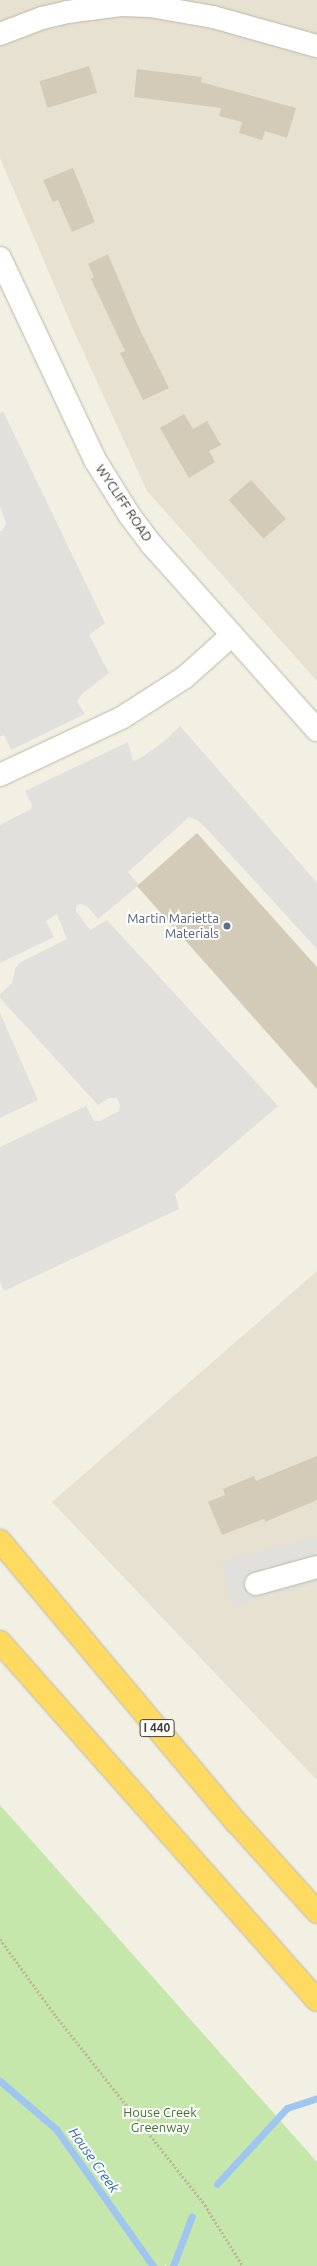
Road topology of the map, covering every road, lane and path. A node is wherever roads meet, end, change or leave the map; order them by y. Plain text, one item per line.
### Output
1 (0, 34) edge
2 (317, 46) edge
3 (0, 258) edge
4 (232, 635) junction
5 (317, 730) edge
6 (0, 775) edge
7 (0, 1541) edge
8 (317, 1567) edge
9 (256, 1584) dead end
10 (0, 1642) edge
11 (317, 1912) edge
12 (0, 1939) edge
13 (317, 2000) edge
14 (243, 2266) edge

1 - 2 street
3 - 4 street, WYCLIFF ROAD
4 - 5 street, WYCLIFF ROAD
4 - 6 street
7 - 11 highway, I 440
8 - 9 street
10 - 13 highway
12 - 14 path

